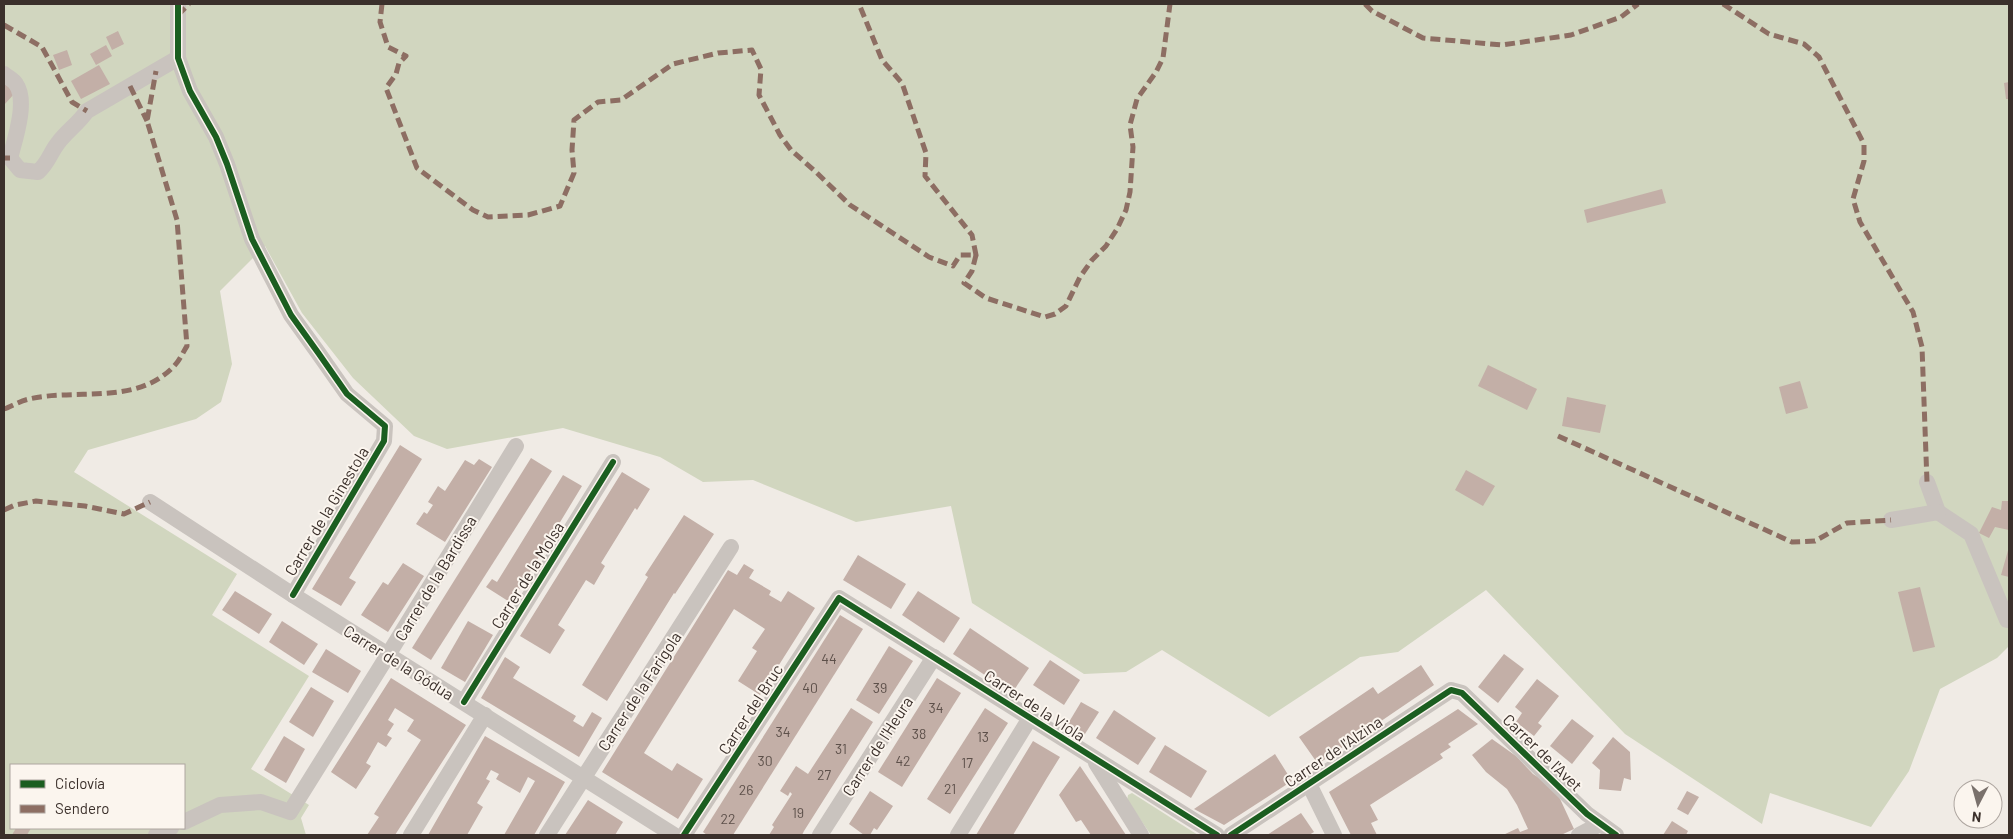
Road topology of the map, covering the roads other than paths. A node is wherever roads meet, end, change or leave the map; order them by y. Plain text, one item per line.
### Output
1 (178, 4) edge
2 (178, 58) junction
3 (4, 74) edge
4 (516, 446) dead end
5 (614, 462) dead end
6 (1927, 482) dead end
7 (150, 502) dead end
8 (1938, 512) junction
9 (1891, 520) dead end
10 (731, 547) dead end
11 (293, 595) junction
12 (839, 598) joint
13 (2009, 620) edge
14 (388, 656) junction
15 (934, 657) junction
16 (1451, 690) joint
17 (464, 702) junction
18 (485, 715) junction
19 (1030, 718) junction
20 (1094, 759) junction
21 (583, 778) junction
22 (1309, 784) junction
23 (185, 822) edge
24 (1600, 824) junction
25 (169, 829) edge
26 (156, 835) edge
27 (411, 835) edge
28 (547, 835) edge
29 (674, 835) edge
30 (684, 835) edge
31 (820, 835) edge
32 (958, 835) edge
33 (1141, 835) edge
34 (1216, 835) edge
35 (1231, 835) edge
36 (1334, 835) edge
37 (1579, 835) edge
38 (1616, 835) edge

1 - 2 street
2 - 3 street
2 - 11 street, Carrer de la Ginestola
4 - 14 street, Carrer de la Bardissa
5 - 17 street, Carrer de la Molsa
6 - 8 street
7 - 11 street, Carrer de la Gódua
8 - 9 street
8 - 13 street
10 - 21 street, Carrer de la Farigola
11 - 14 street, Carrer de la Gódua
12 - 15 street, Carrer de la Viola
12 - 30 street, Carrer del Bruc
14 - 17 street, Carrer de la Gódua
14 - 23 street, Carrer de la Bardissa
15 - 19 street, Carrer de la Viola
15 - 31 street, Carrer de l'Heura
16 - 22 street, Carrer de l'Alzina
16 - 24 street, Carrer de l'Avet
17 - 18 street, Carrer de la Gódua
18 - 21 street, Carrer de la Gódua
18 - 27 street
19 - 20 street, Carrer de la Viola
19 - 32 street
20 - 33 street, Carrer de la Viola
20 - 34 street, Carrer de la Viola
21 - 28 street, Carrer de la Farigola
21 - 29 street, Carrer de la Gódua
22 - 35 street, Carrer de l'Alzina
22 - 36 street
24 - 37 street
24 - 38 street, Carrer de l'Avet
25 - 26 street

